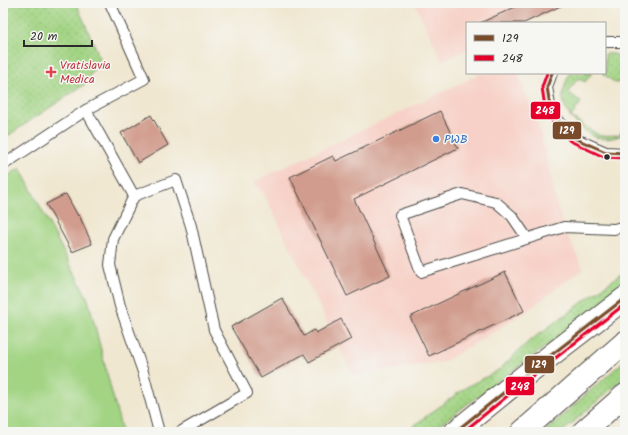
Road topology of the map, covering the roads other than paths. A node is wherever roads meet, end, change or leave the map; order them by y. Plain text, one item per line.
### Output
1 (110, 3) edge
2 (606, 42) edge
3 (625, 42) edge
4 (552, 74) edge
5 (86, 110) junction
6 (625, 153) edge
7 (3, 165) edge
8 (134, 196) junction
9 (625, 226) edge
10 (527, 238) junction
11 (625, 298) edge
12 (625, 342) edge
13 (625, 395) edge
14 (159, 432) edge
15 (180, 432) edge
16 (455, 432) edge
17 (522, 432) edge
18 (584, 432) edge

1 - 5 lane
2 - 3 lane
4 - 6 lane
5 - 7 lane
5 - 8 lane
8 - 14 lane
8 - 15 lane
9 - 10 lane
10 - 10 lane
11 - 16 street
12 - 17 street
13 - 18 street

